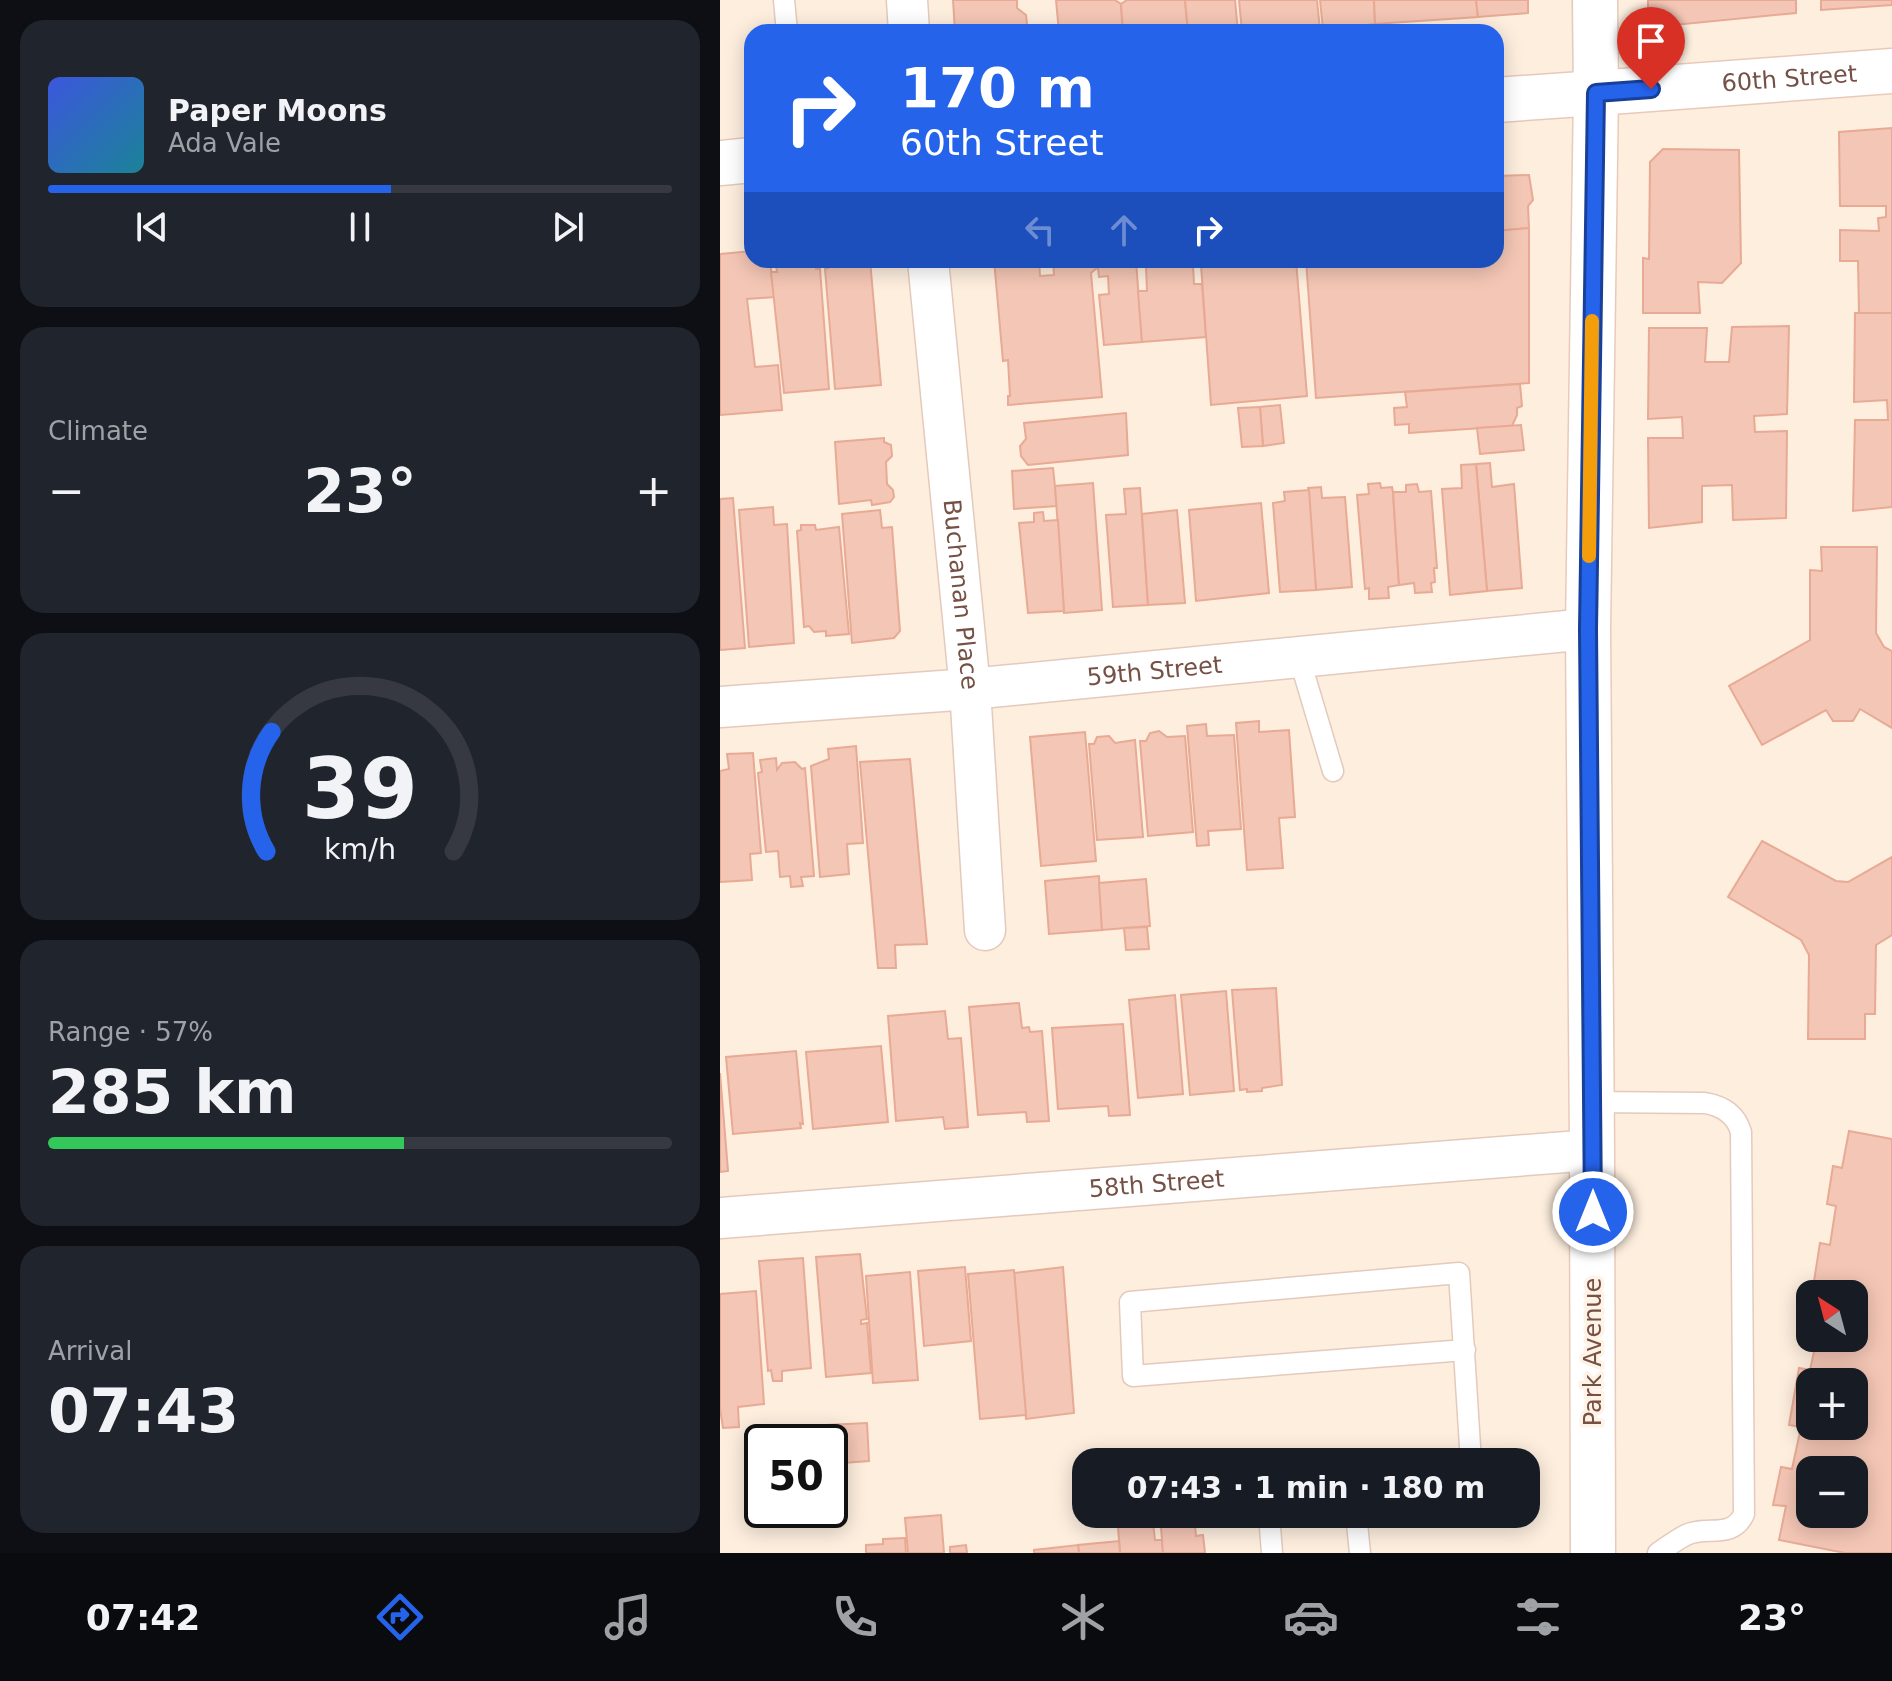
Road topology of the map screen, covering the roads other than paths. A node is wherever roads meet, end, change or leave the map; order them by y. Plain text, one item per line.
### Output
1 (784, 0) edge
2 (907, 0) edge
3 (1595, 0) edge
4 (786, 24) edge
5 (908, 24) edge
6 (1892, 71) edge
7 (1596, 93) junction
8 (1504, 99) edge
9 (744, 161) edge
10 (720, 163) edge
11 (929, 268) edge
12 (1588, 629) junction
13 (1299, 657) junction
14 (970, 689) junction
15 (720, 707) edge
16 (1333, 771) dead end
17 (985, 930) dead end
18 (1592, 1102) junction
19 (1592, 1150) junction
20 (720, 1218) edge
21 (1465, 1350) junction
22 (1470, 1448) edge
23 (1270, 1528) edge
24 (1357, 1528) edge
25 (1272, 1553) edge
26 (1360, 1553) edge
27 (1593, 1553) edge
28 (1658, 1553) edge

1 - 4 lane
2 - 5 street
3 - 7 main road, Park Avenue
6 - 7 main road, 60th Street
7 - 8 main road, 60th Street
7 - 12 main road, Park Avenue
9 - 10 main road
11 - 14 street, Buchanan Place
12 - 13 street, 59th Street
12 - 18 main road, Park Avenue
13 - 14 street, 59th Street
13 - 16 lane
14 - 15 street, 59th Street
14 - 17 street, Buchanan Place
18 - 19 main road, Park Avenue
18 - 28 lane
19 - 20 street, 58th Street
19 - 27 main road, Park Avenue
21 - 21 lane
21 - 22 lane
23 - 25 lane
24 - 26 lane

